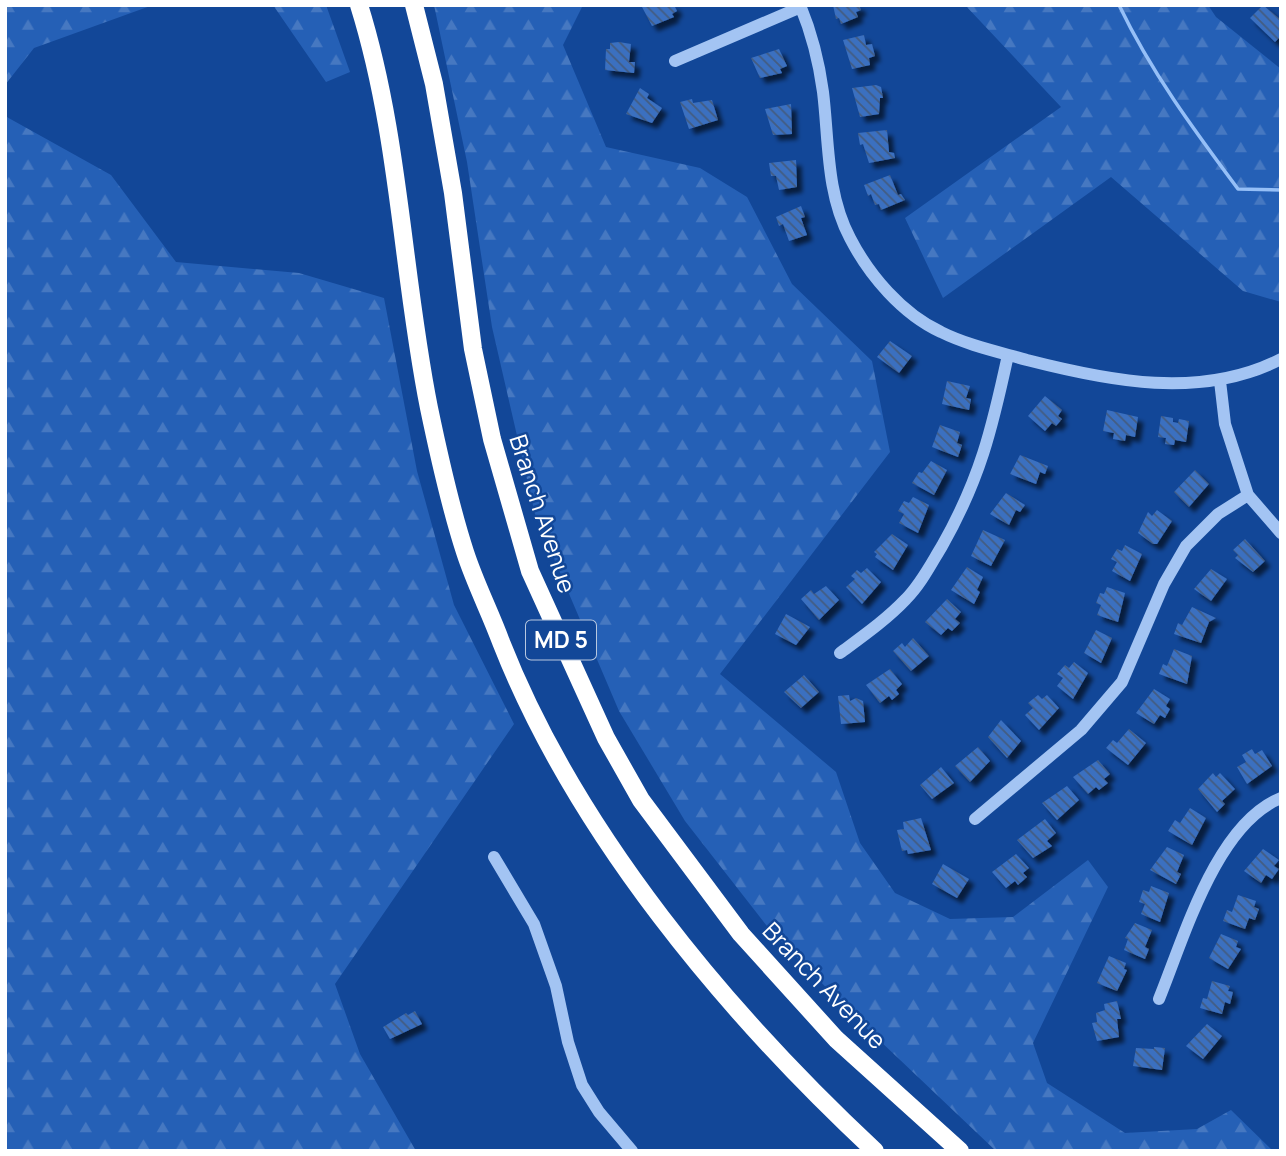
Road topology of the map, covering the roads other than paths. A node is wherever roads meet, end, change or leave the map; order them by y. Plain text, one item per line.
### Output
1 (359, 5) edge
2 (414, 5) edge
3 (801, 6) edge
4 (675, 61) dead end
5 (1008, 355) junction
6 (1281, 359) edge
7 (1220, 381) junction
8 (1248, 495) junction
9 (1281, 533) edge
10 (840, 653) dead end
11 (1281, 798) edge
12 (975, 819) dead end
13 (494, 857) dead end
14 (1159, 999) dead end
15 (632, 1151) edge
16 (876, 1151) edge
17 (960, 1151) edge

1 - 16 highway, MD 5
2 - 17 highway, Branch Avenue / MD 5
3 - 4 street
3 - 5 street
5 - 7 street
5 - 10 street
6 - 7 street
7 - 8 street
8 - 9 street
8 - 12 street
11 - 14 street
13 - 15 street

